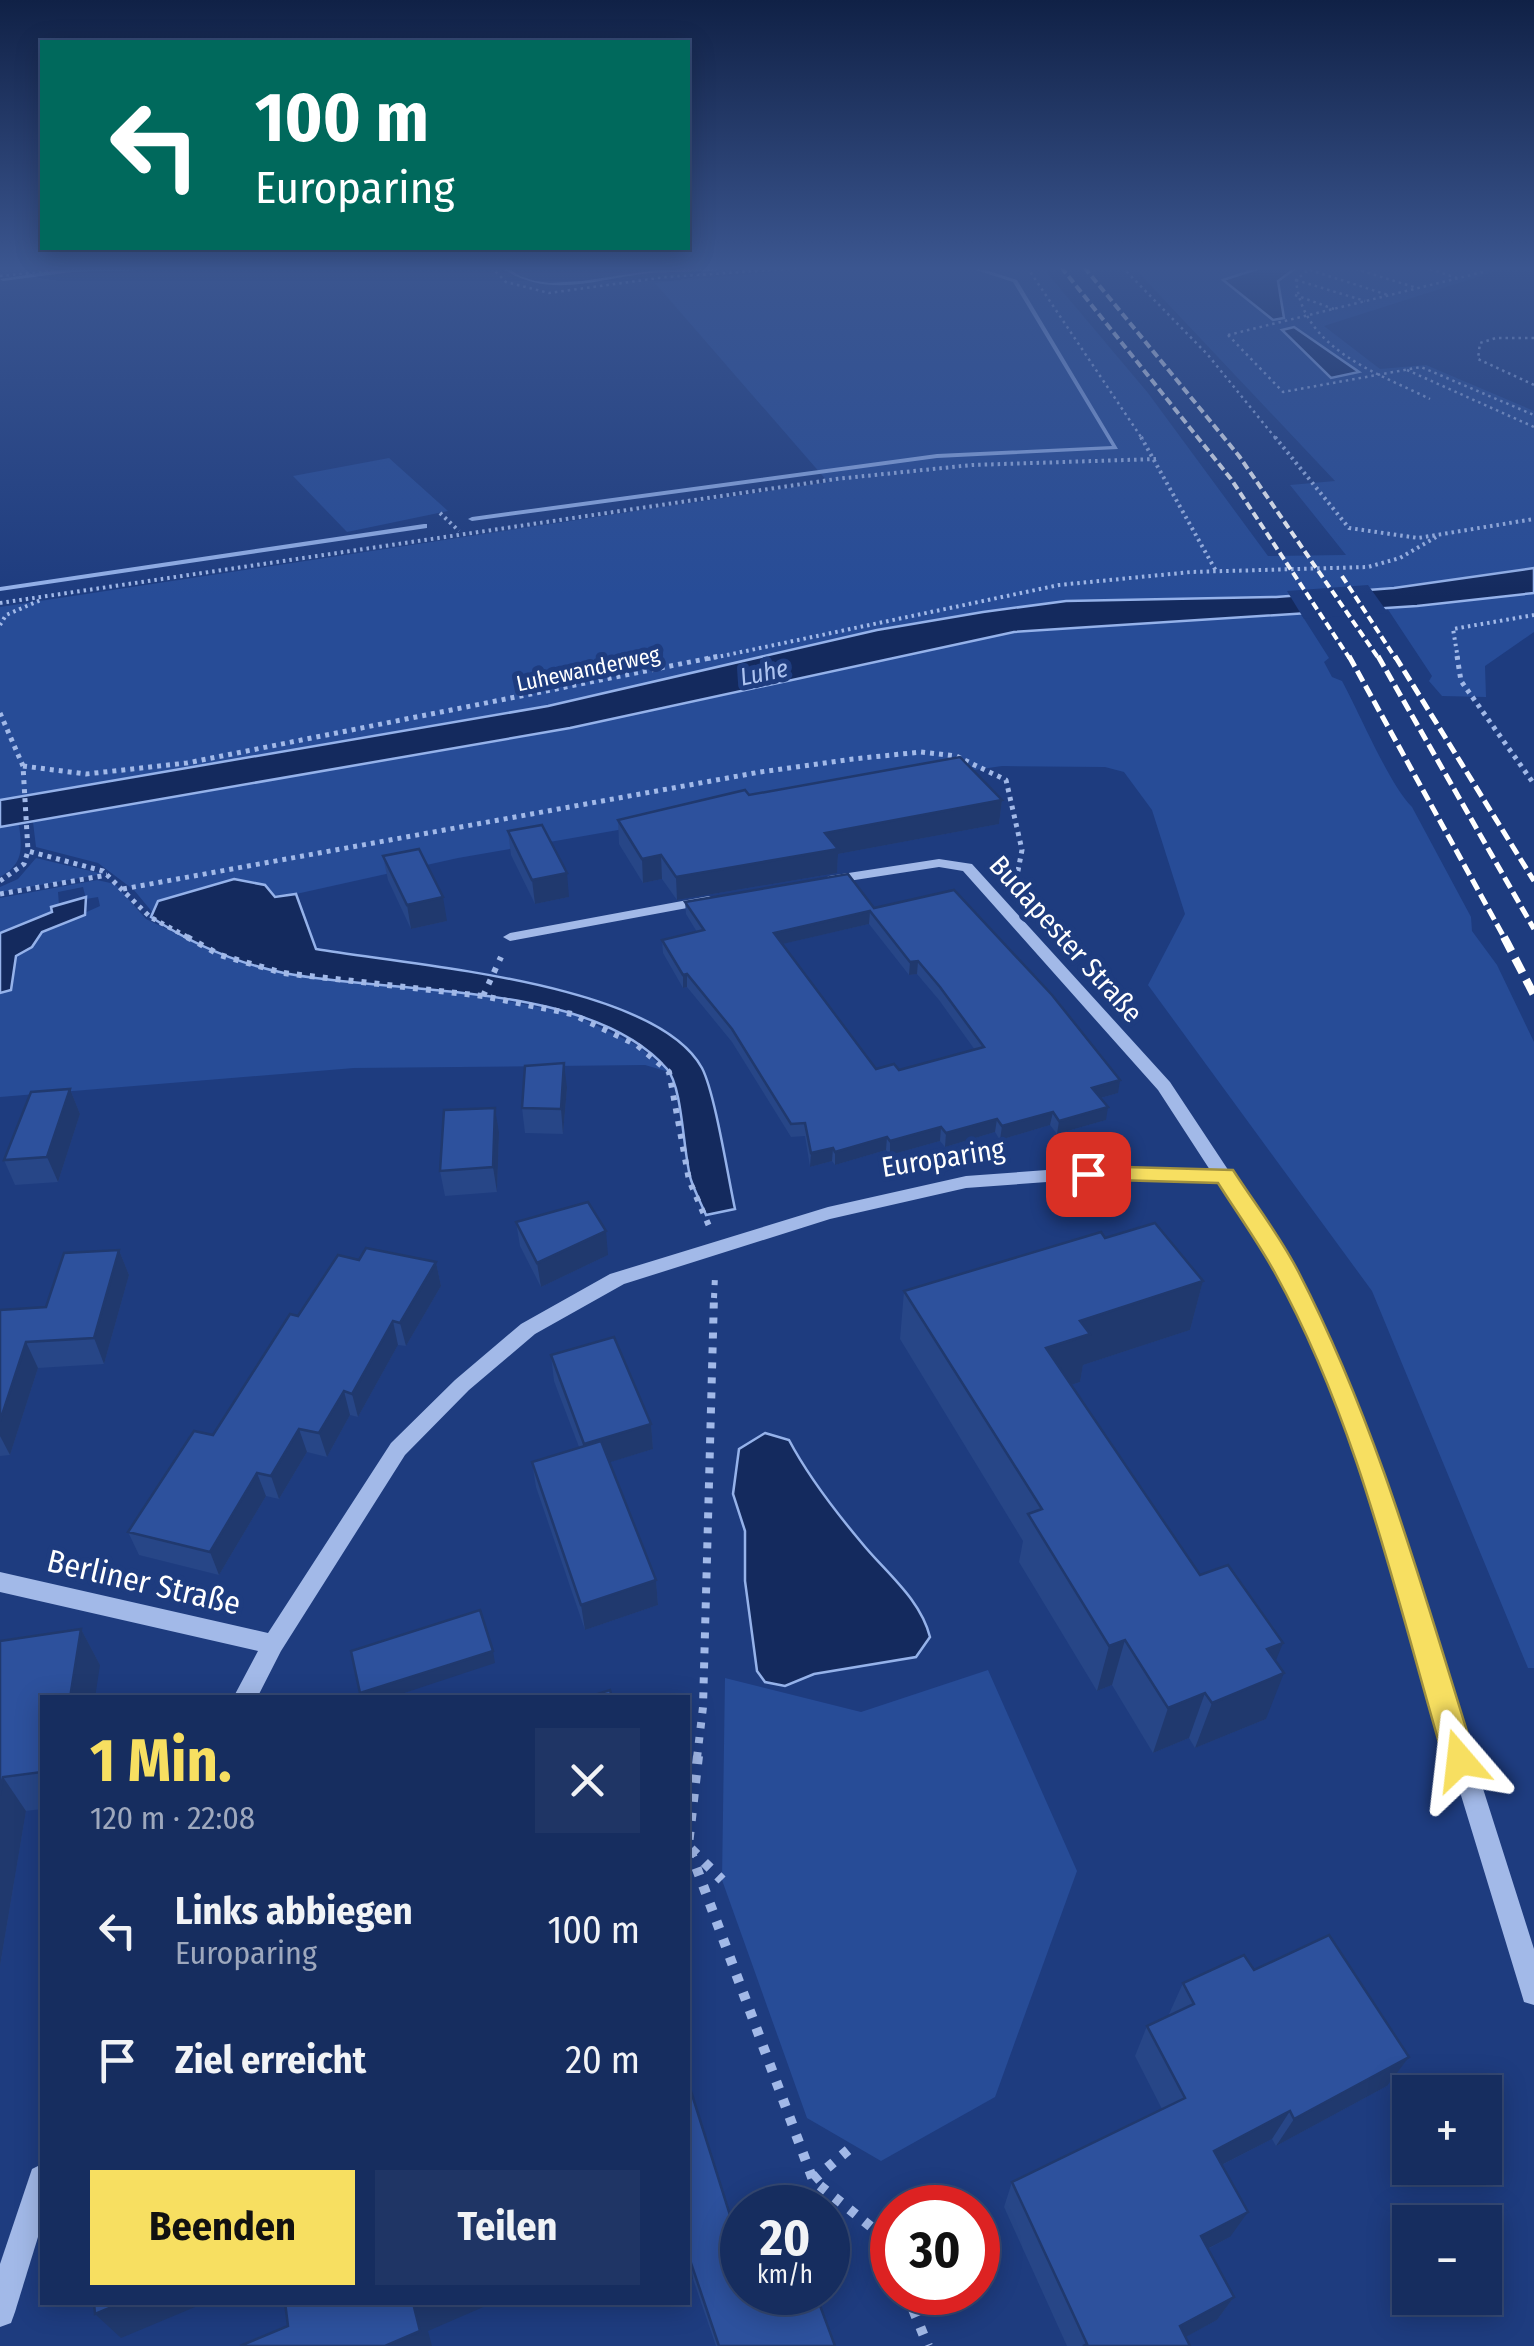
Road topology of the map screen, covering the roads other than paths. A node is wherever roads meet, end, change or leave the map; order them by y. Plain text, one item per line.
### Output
1 (810, 884) edge
2 (736, 895) edge
3 (510, 937) dead end
4 (1225, 1176) junction
5 (0, 1582) edge
6 (274, 1644) junction
7 (247, 1695) edge
8 (1534, 1992) edge
9 (40, 2185) edge
10 (0, 2312) edge

1 - 4 street, Budapester Straße
2 - 3 street
4 - 6 street, Europaring
4 - 8 street
5 - 6 street, Berliner Straße
6 - 7 street, Europaring
9 - 10 street

